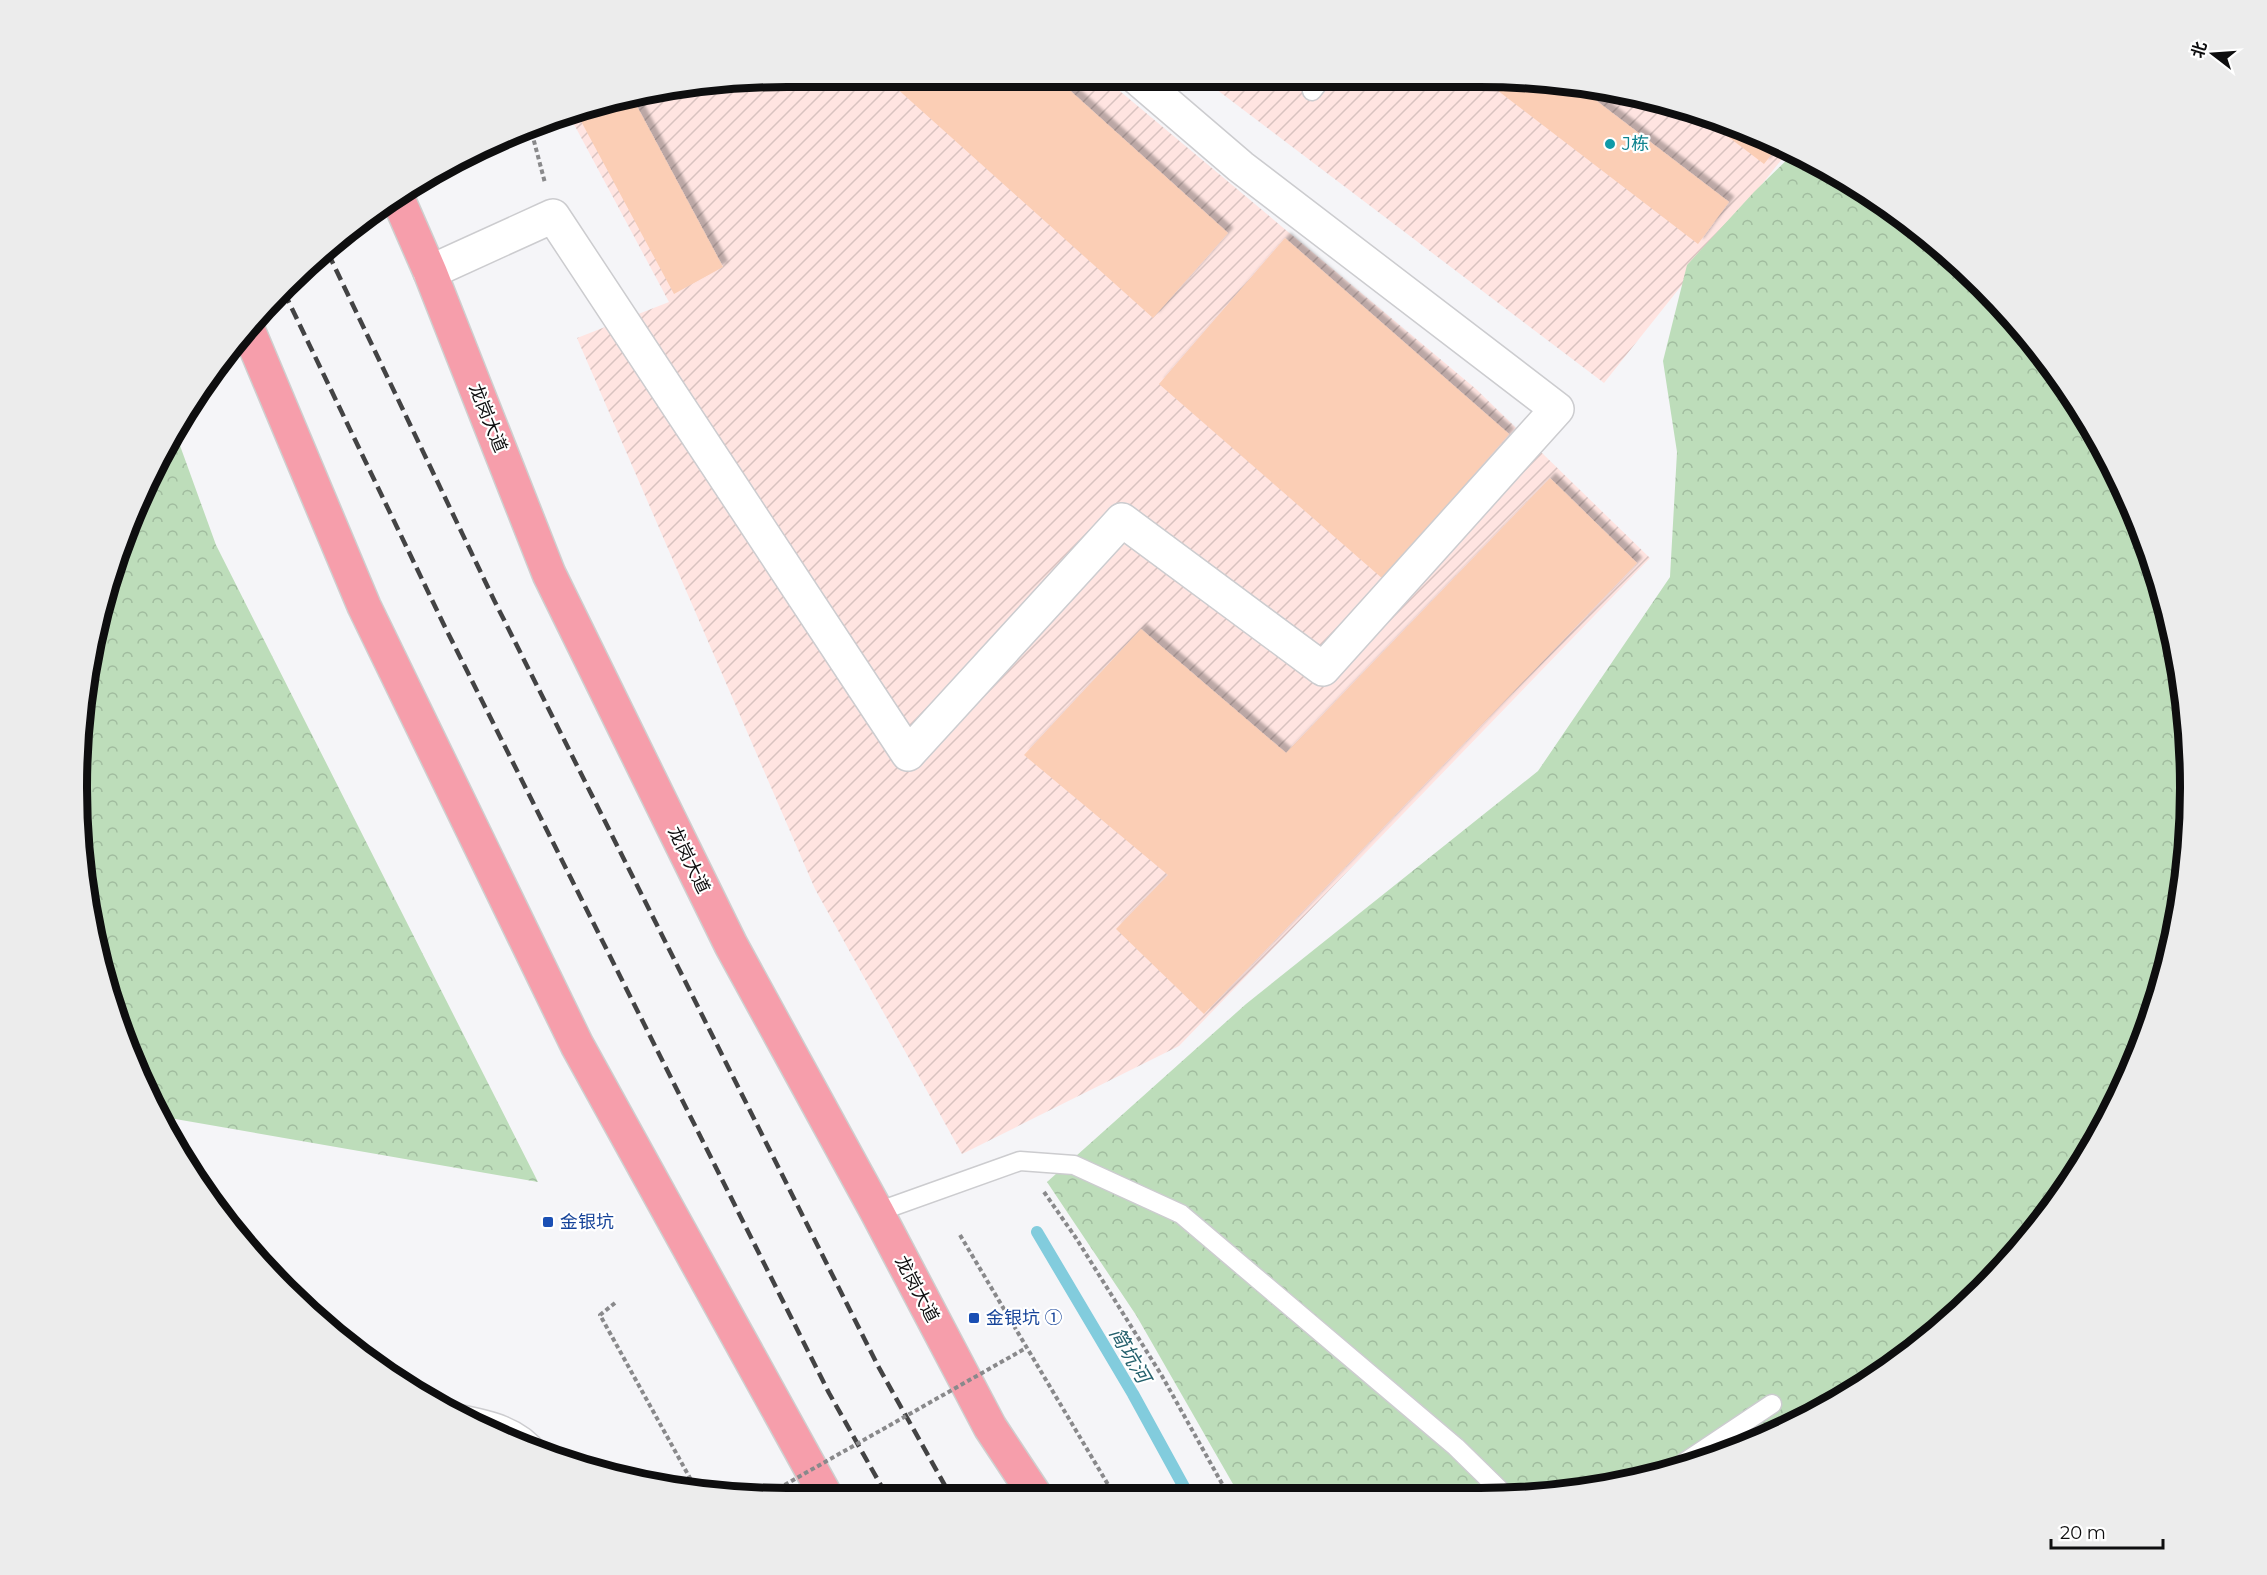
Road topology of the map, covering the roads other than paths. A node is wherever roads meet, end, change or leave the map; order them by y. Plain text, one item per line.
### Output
1 (1149, 87) edge
2 (400, 204) edge
3 (430, 272) junction
4 (251, 338) edge
5 (877, 1212) junction
6 (1772, 1404) dead end
7 (484, 1419) edge
8 (524, 1437) edge
9 (1699, 1453) edge
10 (822, 1488) edge
11 (1030, 1488) edge
12 (1497, 1488) edge

1 - 3 street
2 - 3 highway, 龙岗大道
3 - 5 highway, 龙岗大道
4 - 10 highway
5 - 11 highway, 龙岗大道
5 - 12 lane
6 - 9 lane
7 - 8 lane

